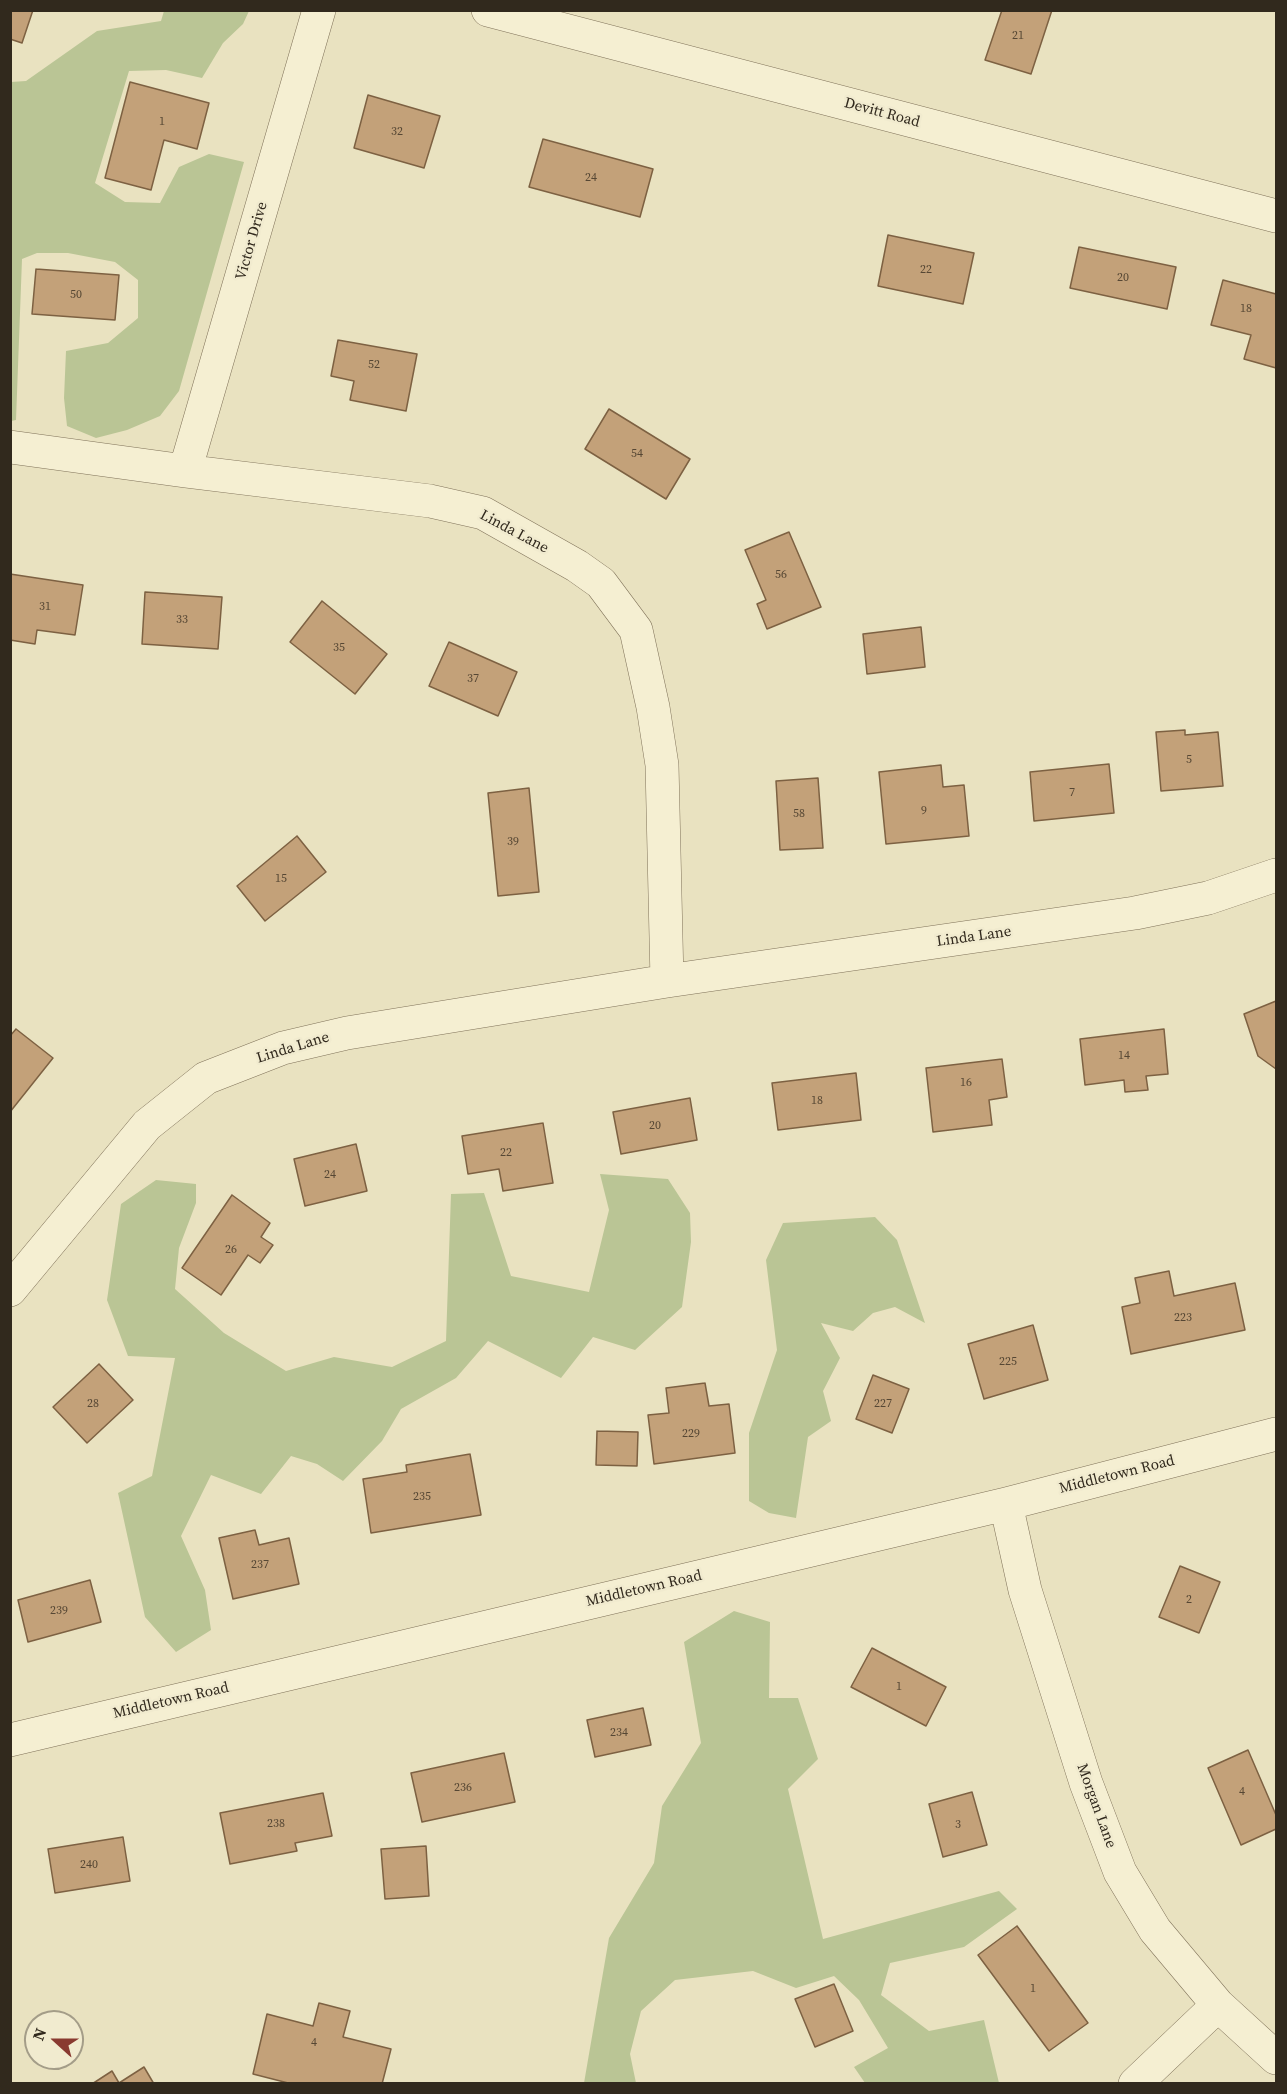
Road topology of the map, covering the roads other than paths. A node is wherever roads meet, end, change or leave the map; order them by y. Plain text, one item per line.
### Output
1 (320, 10) edge
2 (488, 10) edge
3 (1276, 216) edge
4 (10, 447) edge
5 (185, 471) junction
6 (1276, 875) edge
7 (668, 981) junction
8 (10, 1290) edge
9 (1276, 1434) edge
10 (1006, 1504) junction
11 (10, 1740) edge
12 (1218, 2005) junction
13 (1276, 2058) edge
14 (1135, 2084) edge

1 - 5 street, Victor Drive
2 - 3 street, Devitt Road
4 - 5 street, Linda Lane
5 - 7 street, Linda Lane
6 - 7 street, Linda Lane
7 - 8 street, Linda Lane
9 - 10 street, Middletown Road
10 - 11 street, Middletown Road
10 - 12 street, Morgan Lane
12 - 13 street, Morgan Lane
12 - 14 street

